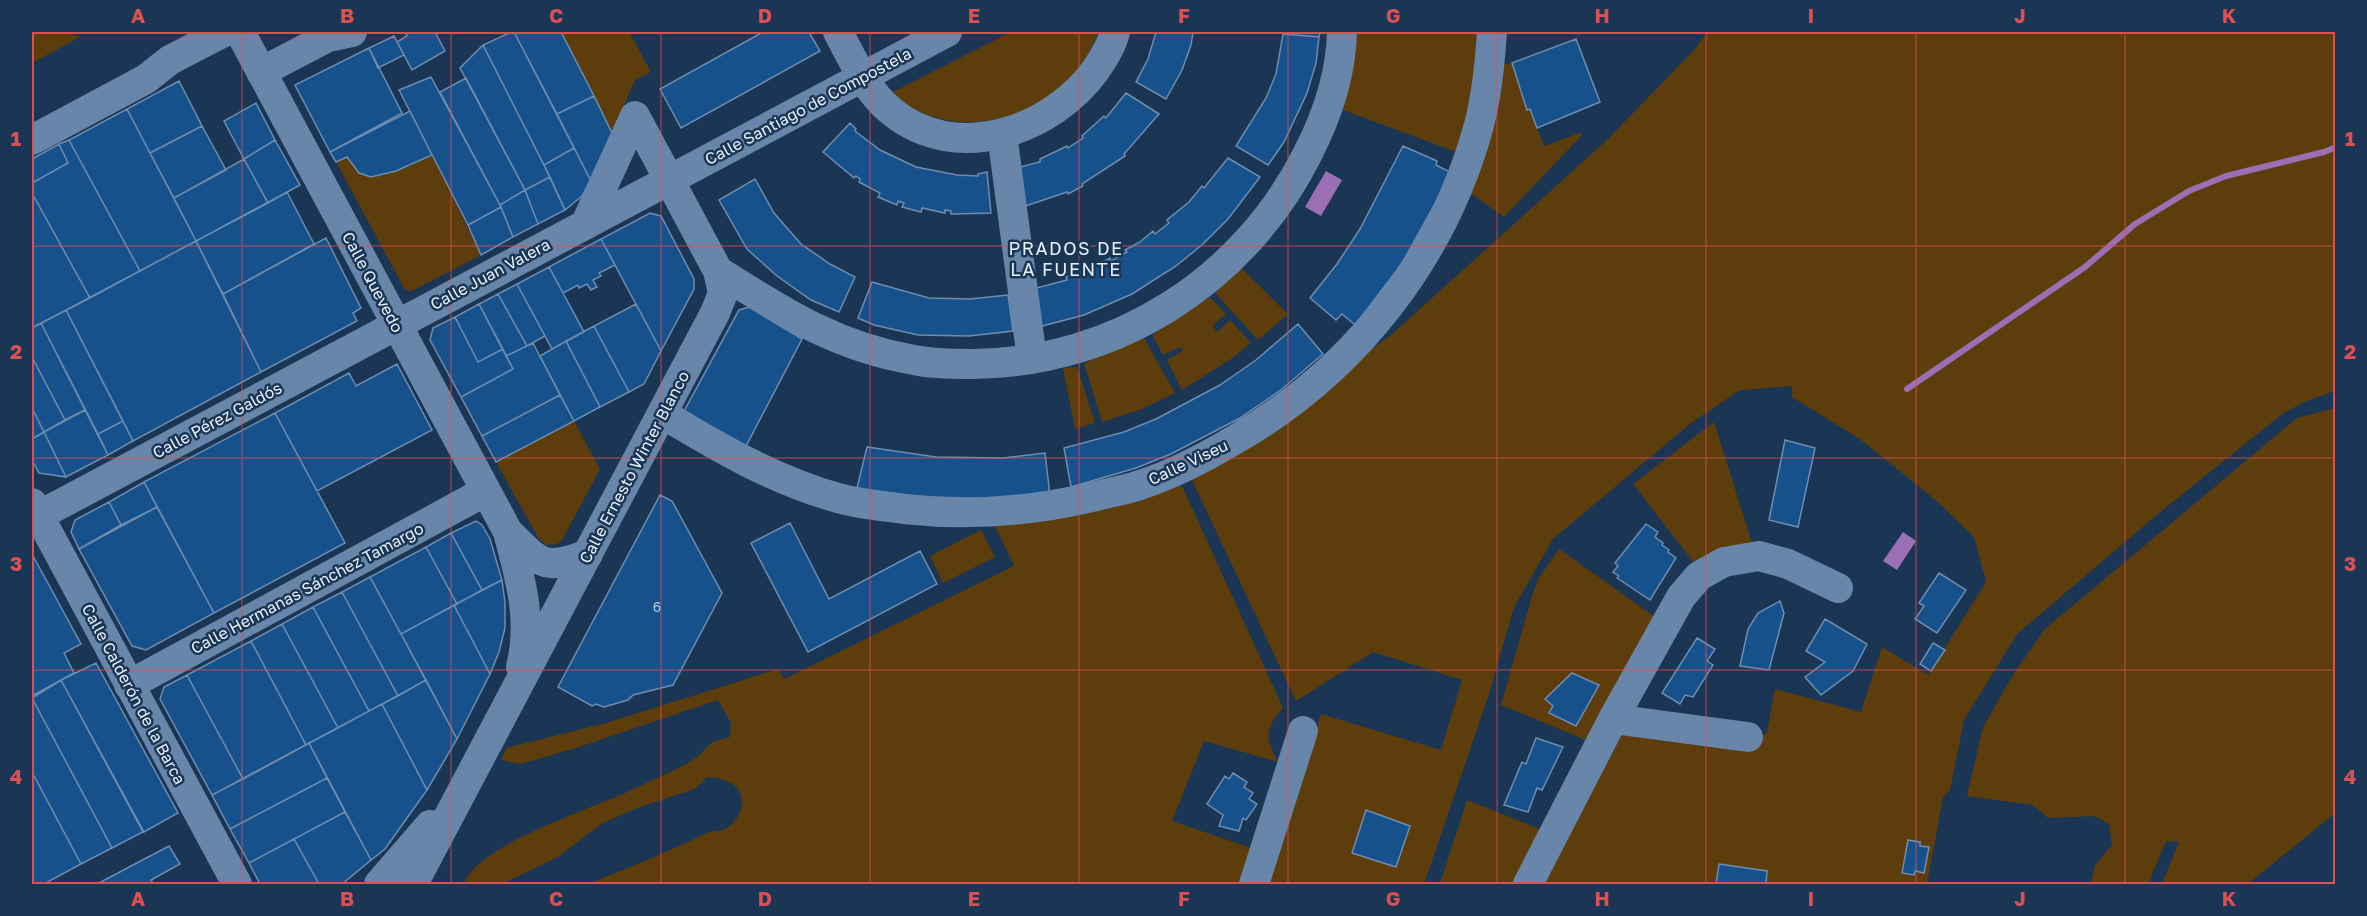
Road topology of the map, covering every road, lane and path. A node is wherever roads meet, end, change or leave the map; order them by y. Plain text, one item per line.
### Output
1 (224, 32) edge
2 (240, 32) edge
3 (352, 32) edge
4 (838, 32) edge
5 (947, 32) edge
6 (1115, 32) edge
7 (1342, 32) edge
8 (1492, 32) edge
9 (261, 72) junction
10 (862, 76) junction
11 (1002, 134) junction
12 (32, 140) edge
13 (669, 181) junction
14 (585, 225) junction
15 (718, 271) junction
16 (396, 324) junction
17 (1032, 359) junction
18 (663, 414) junction
19 (486, 492) junction
20 (35, 509) edge
21 (507, 532) junction
22 (588, 554) junction
23 (1838, 588) dead end
24 (129, 685) junction
25 (514, 696) junction
26 (1614, 719) junction
27 (1303, 730) dead end
28 (1748, 737) dead end
29 (485, 750) junction
30 (237, 885) edge
31 (379, 885) edge
32 (413, 885) edge
33 (1254, 885) edge
34 (1528, 885) edge

1 - 12 street
2 - 9 street, Calle Quevedo
3 - 9 street
4 - 10 street
5 - 10 street, Calle Santiago de Compostela
6 - 11 street
7 - 17 street
8 - 18 street, Calle Viseu
9 - 16 street, Calle Quevedo
10 - 11 street
10 - 13 street, Calle Santiago de Compostela
11 - 17 street
13 - 14 street, Calle Juan Valera
13 - 14 street
13 - 15 street, Calle Ernesto Winter Blanco
14 - 16 street, Calle Juan Valera
15 - 17 street
15 - 18 street, Calle Ernesto Winter Blanco
16 - 19 street, Calle Quevedo
16 - 20 street, Calle Pérez Galdós
18 - 22 street, Calle Ernesto Winter Blanco
19 - 21 street, Calle Quevedo
19 - 24 street, Calle Hermanas Sánchez Tamargo
20 - 24 street, Calle Calderón de la Barca
21 - 22 street, Calle Quevedo
21 - 25 street, Calle Quevedo
22 - 25 street, Calle Ernesto Winter Blanco
23 - 26 street
24 - 30 street, Calle Calderón de la Barca
25 - 29 street, Calle Ernesto Winter Blanco
26 - 28 street
26 - 34 street
27 - 33 street
29 - 31 street, Calle Ernesto Winter Blanco
29 - 32 street, Calle Ernesto Winter Blanco

